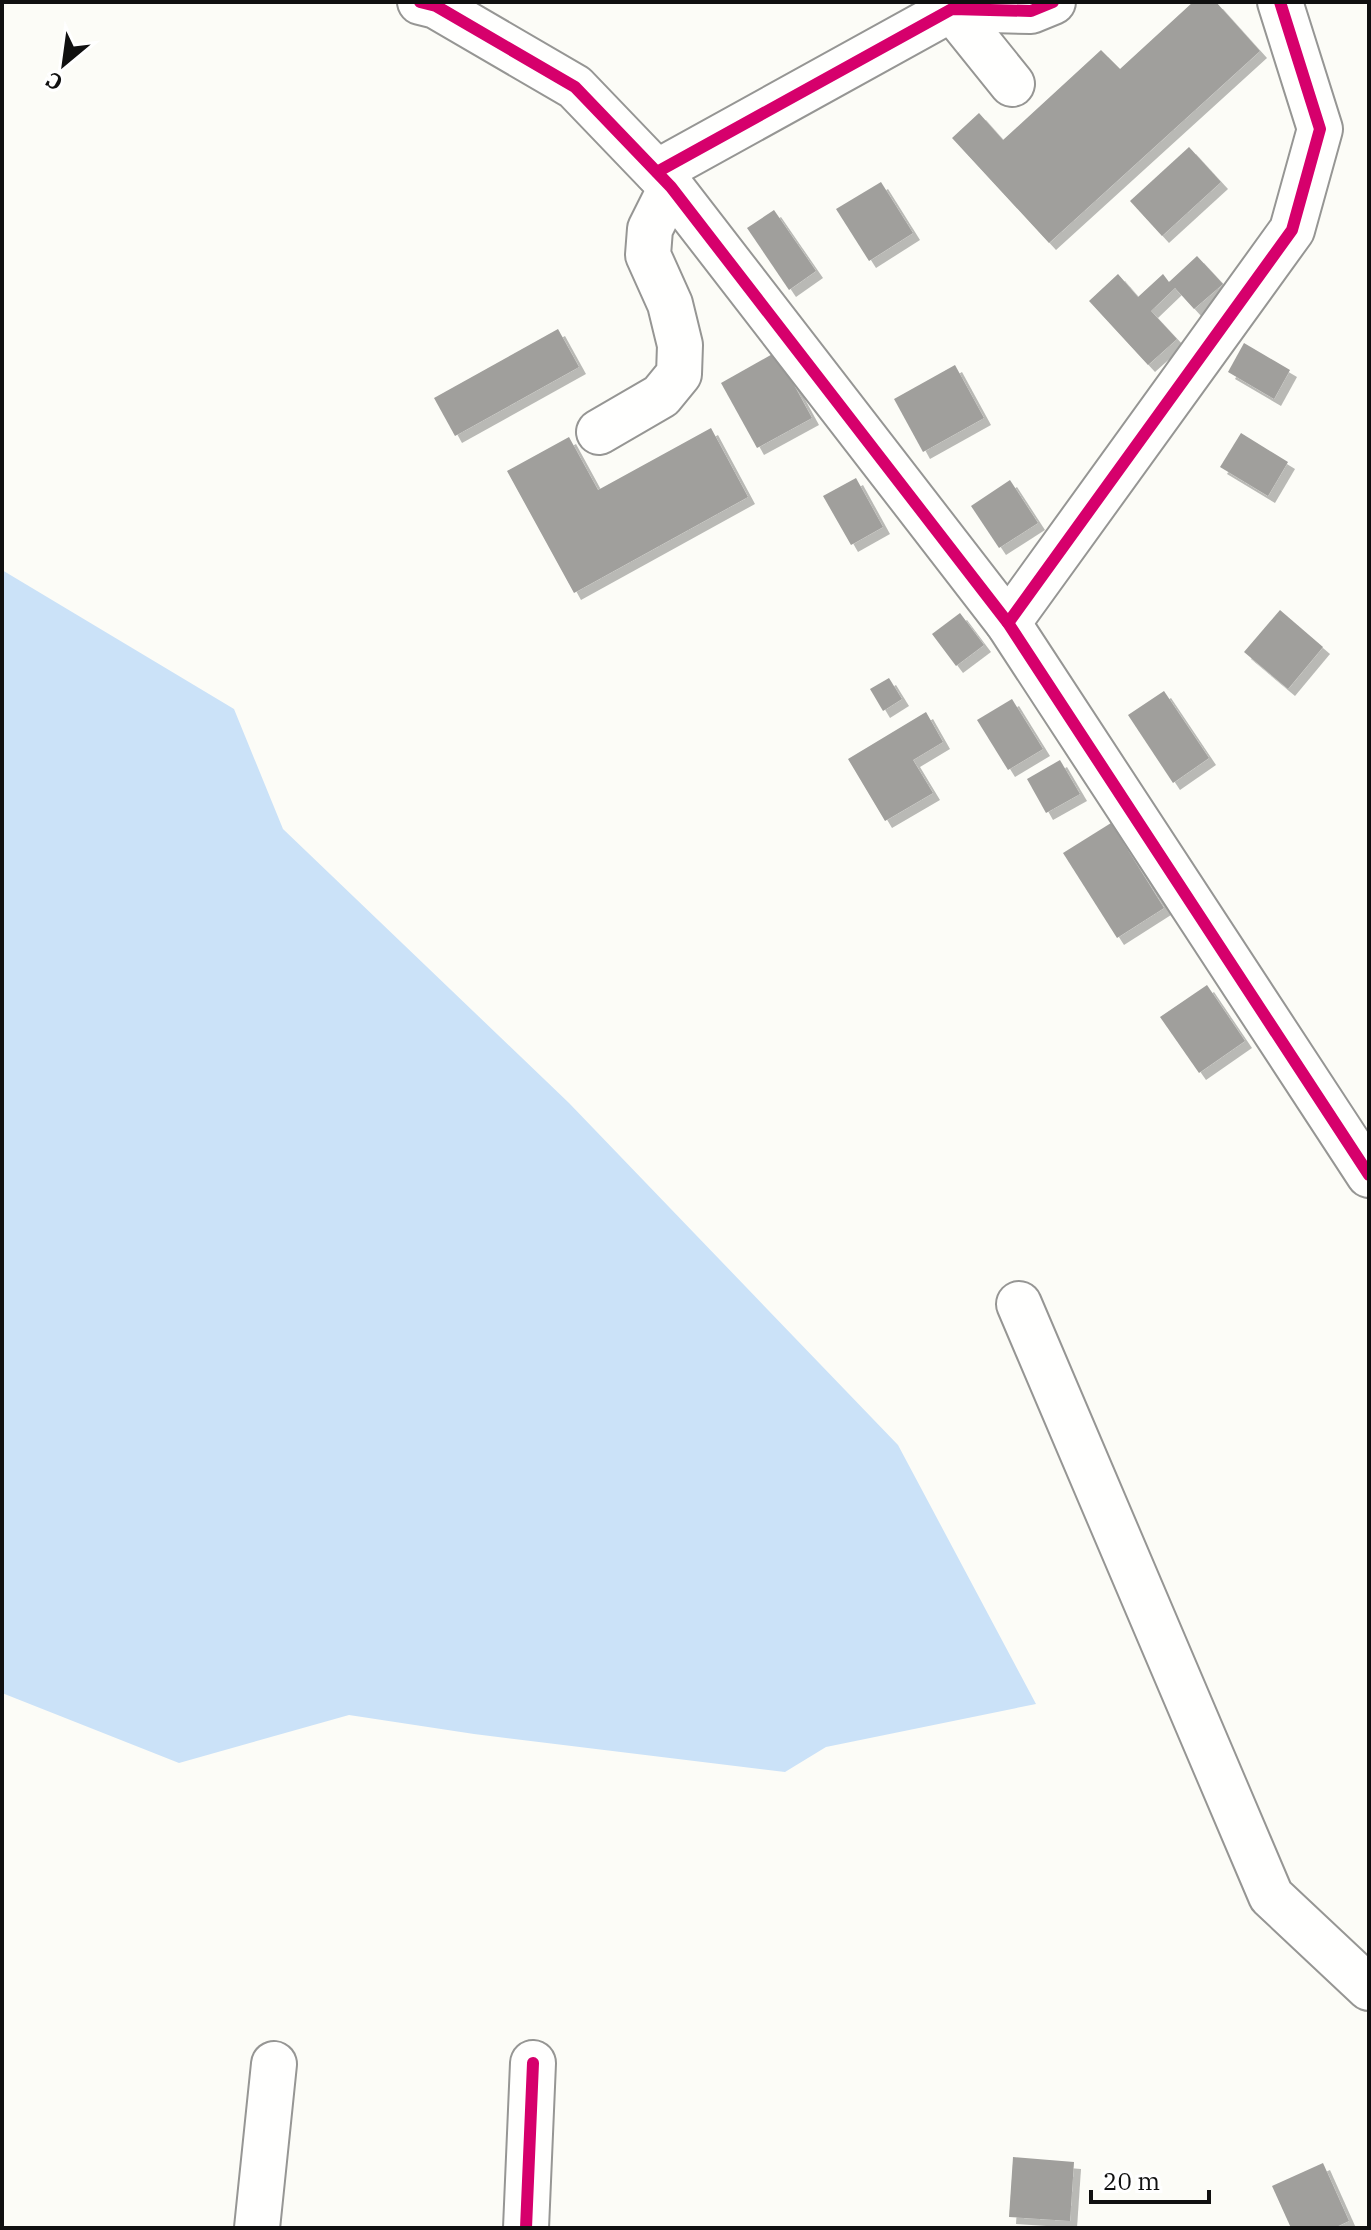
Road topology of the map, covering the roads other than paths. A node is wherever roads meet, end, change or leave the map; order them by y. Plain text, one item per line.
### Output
1 (420, 2) edge
2 (1053, 2) edge
3 (1280, 2) edge
4 (949, 6) edge
5 (1012, 84) dead end
6 (664, 179) junction
7 (599, 432) dead end
8 (1008, 623) junction
9 (1369, 1175) edge
10 (1019, 1304) dead end
11 (1369, 1988) edge
12 (533, 2063) dead end
13 (274, 2064) dead end
14 (257, 2228) edge
15 (526, 2228) edge

1 - 6 street
2 - 4 street
3 - 8 street
4 - 5 street
4 - 6 street
6 - 7 street
6 - 8 street
8 - 9 street
10 - 11 street
12 - 15 street
13 - 14 street

